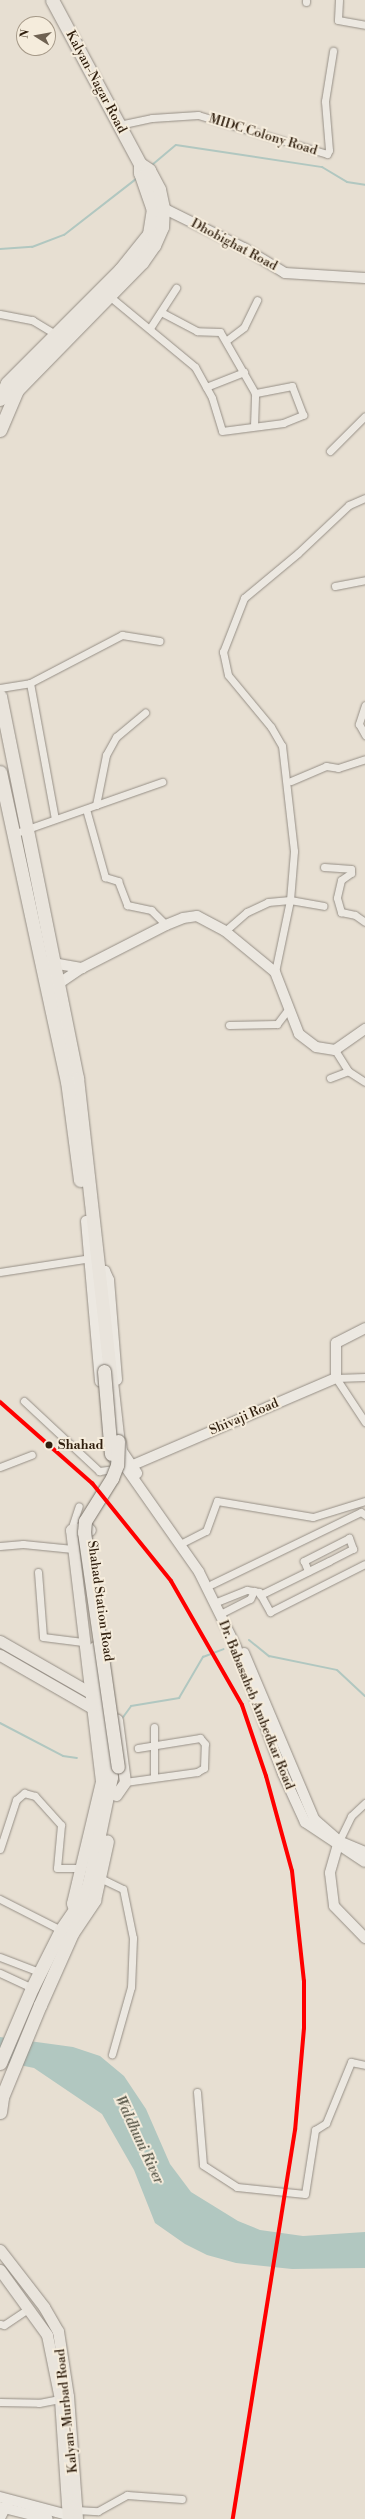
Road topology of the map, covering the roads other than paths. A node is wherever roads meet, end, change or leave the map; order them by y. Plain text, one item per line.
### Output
1 (52, 0) edge
2 (339, 0) edge
3 (365, 24) edge
4 (333, 51) dead end
5 (119, 125) junction
6 (158, 209) junction
7 (365, 278) edge
8 (176, 288) dead end
9 (105, 293) junction
10 (257, 300) dead end
11 (161, 312) junction
12 (0, 314) edge
13 (150, 328) junction
14 (59, 336) junction
15 (227, 340) junction
16 (244, 372) junction
17 (206, 387) junction
18 (255, 393) junction
19 (0, 399) edge
20 (365, 416) edge
21 (254, 426) junction
22 (0, 430) edge
23 (330, 451) dead end
24 (365, 498) edge
25 (365, 580) edge
26 (335, 586) dead end
27 (160, 641) dead end
28 (30, 683) junction
29 (0, 688) edge
30 (0, 696) edge
31 (365, 705) edge
32 (145, 713) dead end
33 (365, 735) edge
34 (4, 749) edge
35 (365, 759) edge
36 (0, 772) edge
37 (291, 781) dead end
38 (162, 782) dead end
39 (96, 805) junction
40 (86, 809) junction
41 (55, 819) junction
42 (21, 831) junction
43 (324, 867) dead end
44 (290, 900) junction
45 (323, 906) dead end
46 (365, 922) edge
47 (166, 925) junction
48 (225, 931) junction
49 (48, 962) junction
50 (82, 968) junction
51 (275, 972) junction
52 (53, 988) junction
53 (289, 1008) junction
54 (229, 1025) dead end
55 (365, 1029) edge
56 (335, 1050) junction
57 (348, 1071) junction
58 (330, 1078) dead end
59 (365, 1082) edge
60 (80, 1149) junction
61 (90, 1259) junction
62 (99, 1270) junction
63 (0, 1272) edge
64 (99, 1294) junction
65 (365, 1328) edge
66 (365, 1377) edge
67 (336, 1378) junction
68 (24, 1400) dead end
69 (365, 1422) edge
70 (32, 1455) dead end
71 (0, 1467) edge
72 (130, 1467) junction
73 (365, 1501) edge
74 (80, 1506) dead end
75 (365, 1515) edge
76 (72, 1530) junction
77 (183, 1542) junction
78 (0, 1546) edge
79 (73, 1549) junction
80 (323, 1550) junction
81 (329, 1561) junction
82 (365, 1564) edge
83 (308, 1571) junction
84 (38, 1572) dead end
85 (212, 1584) junction
86 (257, 1593) junction
87 (217, 1602) junction
88 (222, 1613) junction
89 (0, 1641) edge
90 (52, 1642) dead end
91 (84, 1644) junction
92 (0, 1655) edge
93 (89, 1692) junction
94 (92, 1708) junction
95 (154, 1727) dead end
96 (154, 1746) junction
97 (138, 1748) dead end
98 (154, 1776) junction
99 (118, 1779) junction
100 (365, 1803) edge
101 (338, 1843) junction
102 (0, 1849) edge
103 (365, 1852) edge
104 (365, 1862) edge
105 (79, 1868) junction
106 (100, 1878) junction
107 (0, 1899) edge
108 (79, 1912) junction
109 (61, 1930) junction
110 (365, 1938) edge
111 (0, 1957) edge
112 (39, 1972) junction
113 (0, 1974) edge
114 (30, 1993) junction
115 (112, 2054) dead end
116 (0, 2063) edge
117 (365, 2065) edge
118 (197, 2092) dead end
119 (1, 2096) edge
120 (0, 2112) edge
121 (0, 2250) edge
122 (0, 2270) edge
123 (28, 2309) junction
124 (0, 2324) edge
125 (60, 2399) junction
126 (0, 2402) edge
127 (182, 2499) dead end
128 (3, 2503) edge
129 (73, 2516) edge
130 (0, 2518) edge
131 (48, 2519) edge

1 - 5 highway, Kalyan-Nagar Road
2 - 3 street
4 - 5 street, MIDC Colony Road
5 - 6 highway, Kalyan-Nagar Road
6 - 7 main road, Dhobighat Road
6 - 9 highway, Kalyan-Nagar Road
8 - 11 street
9 - 13 street
9 - 14 highway, Kalyan-Nagar Road
10 - 15 street
11 - 13 street
11 - 15 street
12 - 14 street
13 - 17 street
14 - 19 highway
14 - 22 highway
15 - 16 street
16 - 17 street
16 - 18 street
17 - 21 street
18 - 21 street
18 - 21 street
20 - 23 street
24 - 44 street
25 - 26 street
27 - 28 street
28 - 29 street
28 - 41 street
30 - 34 highway
31 - 33 street
32 - 39 street
34 - 42 highway
35 - 37 street
36 - 42 highway
38 - 39 street
39 - 40 street
40 - 41 street
40 - 47 street
41 - 42 street
42 - 49 highway
43 - 46 street
44 - 45 street
44 - 48 street
44 - 51 street
47 - 48 main road
47 - 50 main road
48 - 51 main road
49 - 50 main road
49 - 52 highway
50 - 52 main road
51 - 53 main road
52 - 60 highway
53 - 54 street
53 - 56 main road
55 - 56 main road
56 - 57 street
57 - 58 street
57 - 59 street
60 - 61 highway
60 - 62 highway
61 - 63 street
61 - 64 highway
61 - 72 main road
62 - 64 highway
62 - 72 main road
64 - 99 highway, bridge
65 - 67 main road
66 - 67 street, Shivaji Road
67 - 69 street
67 - 72 main road, Shivaji Road
68 - 72 street
70 - 71 street
72 - 77 main road, Dr. Babasaheb Ambedkar Road
73 - 77 street
74 - 76 street
75 - 85 street
76 - 79 main road, Shahad Station Road
76 - 99 main road, Shahad Station Road
77 - 85 main road, Dr. Babasaheb Ambedkar Road
77 - 87 main road, Dr. Babasaheb Ambedkar Road
78 - 79 street
79 - 91 main road, Shahad Station Road
80 - 81 street
80 - 81 street
80 - 83 street
81 - 83 street
82 - 86 street
83 - 86 street
84 - 91 street
85 - 87 main road, Dr. Babasaheb Ambedkar Road
86 - 87 street
86 - 88 street
87 - 88 main road, Dr. Babasaheb Ambedkar Road
88 - 101 main road, Dr. Babasaheb Ambedkar Road
89 - 93 main road
90 - 91 street
91 - 93 main road, Shahad Station Road
92 - 94 main road
93 - 94 main road, Shahad Station Road
94 - 105 main road, Shahad Station Road
95 - 96 street
96 - 97 street
96 - 98 street
96 - 98 street
98 - 99 street
99 - 106 highway
99 - 108 highway
100 - 101 street
101 - 103 main road, Dr. Babasaheb Ambedkar Road
101 - 104 main road, Dr. Babasaheb Ambedkar Road
101 - 110 main road
102 - 105 street
105 - 108 main road, Shahad Station Road
106 - 108 highway
106 - 115 street
107 - 109 street
108 - 109 highway
108 - 119 highway
109 - 112 highway
111 - 112 street
112 - 114 highway
113 - 114 street
114 - 116 highway
117 - 118 street
119 - 120 highway
121 - 129 main road, Kalyan-Murbad Road
122 - 123 main road, Kalyan-Murbad Road
123 - 124 street
123 - 125 main road, Kalyan-Murbad Road
125 - 126 street
125 - 129 main road, Kalyan-Murbad Road
127 - 129 street
128 - 129 main road
128 - 130 main road
128 - 131 main road

